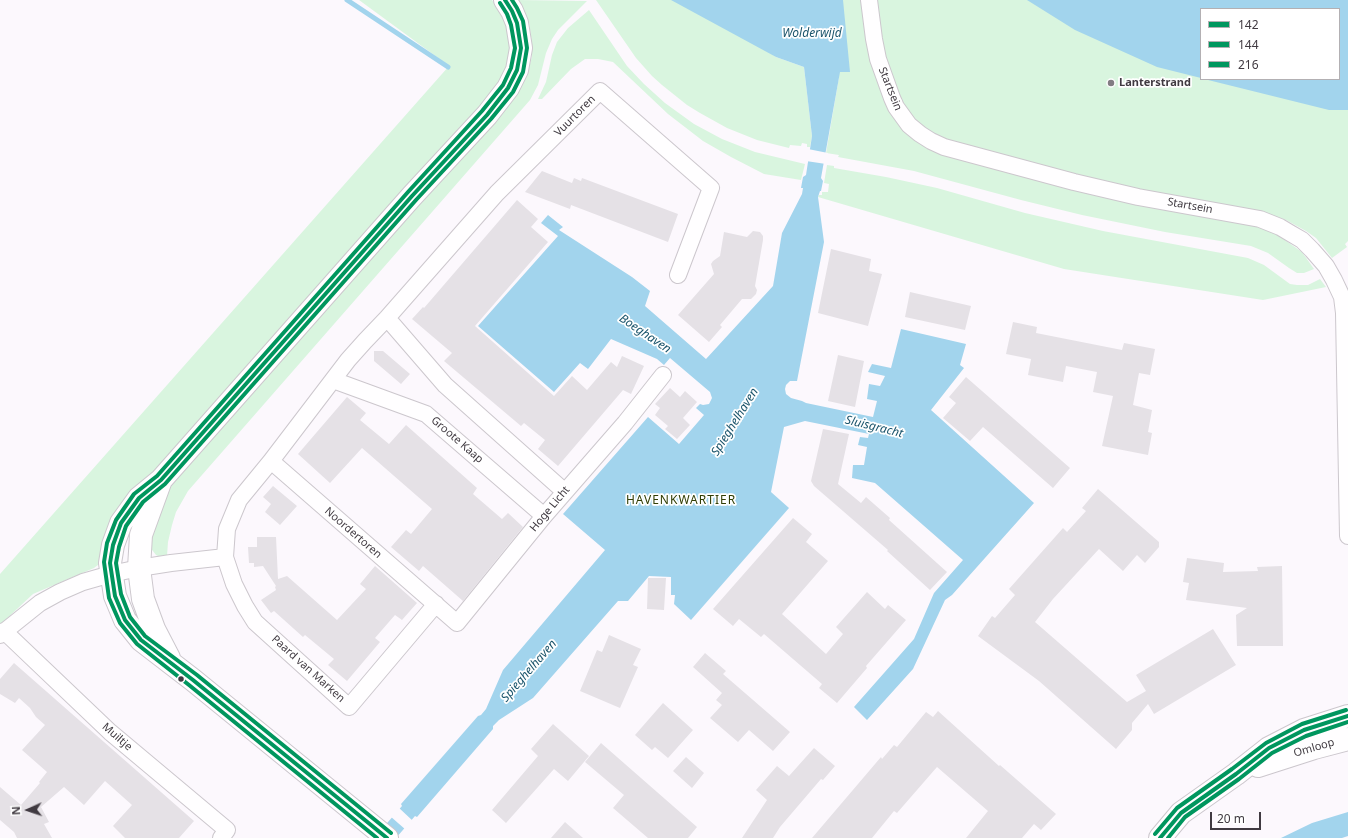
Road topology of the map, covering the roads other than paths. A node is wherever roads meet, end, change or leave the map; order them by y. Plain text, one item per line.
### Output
1 (505, 0) edge
2 (869, 0) edge
3 (678, 274) dead end
4 (387, 318) junction
5 (663, 375) dead end
6 (334, 380) junction
7 (271, 462) junction
8 (160, 480) junction
9 (565, 492) junction
10 (544, 516) junction
11 (1348, 536) edge
12 (225, 557) junction
13 (139, 568) junction
14 (111, 574) junction
15 (436, 604) junction
16 (2, 633) edge
17 (171, 663) junction
18 (1348, 716) edge
19 (1348, 739) edge
20 (1236, 774) junction
21 (381, 833) edge
22 (221, 838) edge
23 (1160, 838) edge

1 - 8 main road
2 - 11 street, Startsein
3 - 4 street, Vuurtoren
4 - 6 street, Paard van Marken
4 - 9 street
5 - 9 street, Hoge Licht
6 - 7 street, Paard van Marken
6 - 10 street, Groote Kaap
7 - 12 street, Paard van Marken
7 - 15 street, Noordertoren
8 - 13 main road
8 - 14 main road
9 - 10 street, Hoge Licht
10 - 15 street, Hoge Licht
12 - 13 street
12 - 15 street, Paard van Marken
13 - 14 street
13 - 17 main road
14 - 16 street
14 - 17 main road
16 - 22 street, Muiltje
17 - 21 main road
18 - 20 main road, Omloop
19 - 20 main road, Omloop
20 - 23 main road, Omloop

